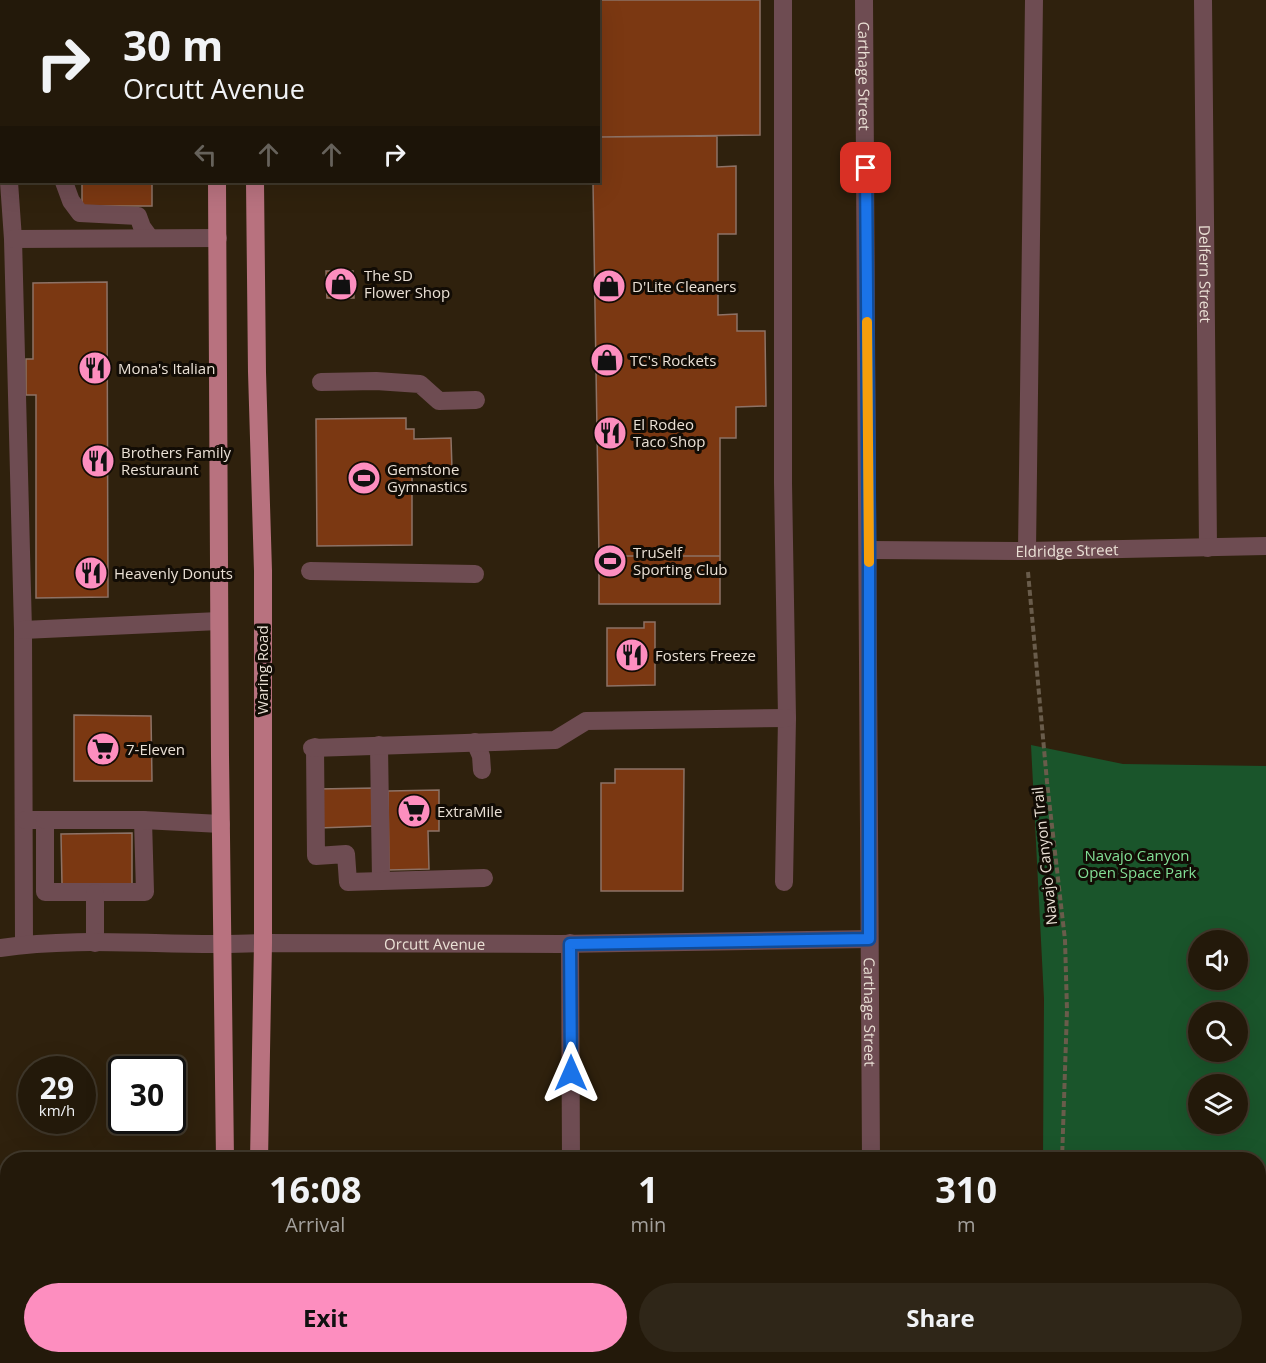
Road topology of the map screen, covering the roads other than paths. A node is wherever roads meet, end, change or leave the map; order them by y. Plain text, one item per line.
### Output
1 (783, 0) edge
2 (864, 0) edge
3 (1034, 0) edge
4 (1203, 0) edge
5 (9, 183) edge
6 (64, 183) edge
7 (217, 183) edge
8 (255, 183) edge
9 (150, 238) junction
10 (218, 238) junction
11 (13, 239) junction
12 (321, 382) dead end
13 (476, 400) dead end
14 (1266, 546) edge
15 (1208, 548) junction
16 (869, 550) junction
17 (1027, 551) junction
18 (310, 572) dead end
19 (475, 574) dead end
20 (219, 621) junction
21 (23, 630) junction
22 (787, 718) junction
23 (475, 742) junction
24 (379, 746) junction
25 (482, 770) dead end
26 (25, 820) junction
27 (45, 820) junction
28 (143, 820) junction
29 (221, 824) junction
30 (484, 878) dead end
31 (381, 881) junction
32 (784, 882) dead end
33 (95, 893) junction
34 (869, 939) junction
35 (95, 943) junction
36 (263, 943) junction
37 (570, 944) junction
38 (24, 945) junction
39 (222, 945) junction
40 (0, 948) edge
41 (225, 1152) edge
42 (259, 1152) edge
43 (571, 1152) edge
44 (872, 1152) edge

1 - 22 street
2 - 16 street, Carthage Street
3 - 17 street
4 - 15 street, Delfern Street
5 - 11 street
6 - 9 street
7 - 10 main road
8 - 36 main road, Waring Road
9 - 10 street
9 - 11 street
10 - 20 main road
11 - 21 street
12 - 13 street
14 - 15 street, Eldridge Street
15 - 17 street, Eldridge Street
16 - 17 street, Eldridge Street
16 - 34 street, Carthage Street
18 - 19 street
20 - 21 street
20 - 29 main road
21 - 26 street
22 - 23 street
22 - 32 street
23 - 24 street
23 - 25 street
24 - 31 street
24 - 31 street
26 - 27 street
26 - 38 street
27 - 28 street
27 - 33 street
28 - 29 street
28 - 33 street
29 - 39 main road
30 - 31 street
33 - 35 street
34 - 37 street, Orcutt Avenue
34 - 44 street, Carthage Street
35 - 38 street, Orcutt Avenue
35 - 39 street, Orcutt Avenue
36 - 37 street, Orcutt Avenue
36 - 39 street, Orcutt Avenue
36 - 42 main road, Waring Road
37 - 43 street
38 - 40 street, Orcutt Avenue
39 - 41 main road

